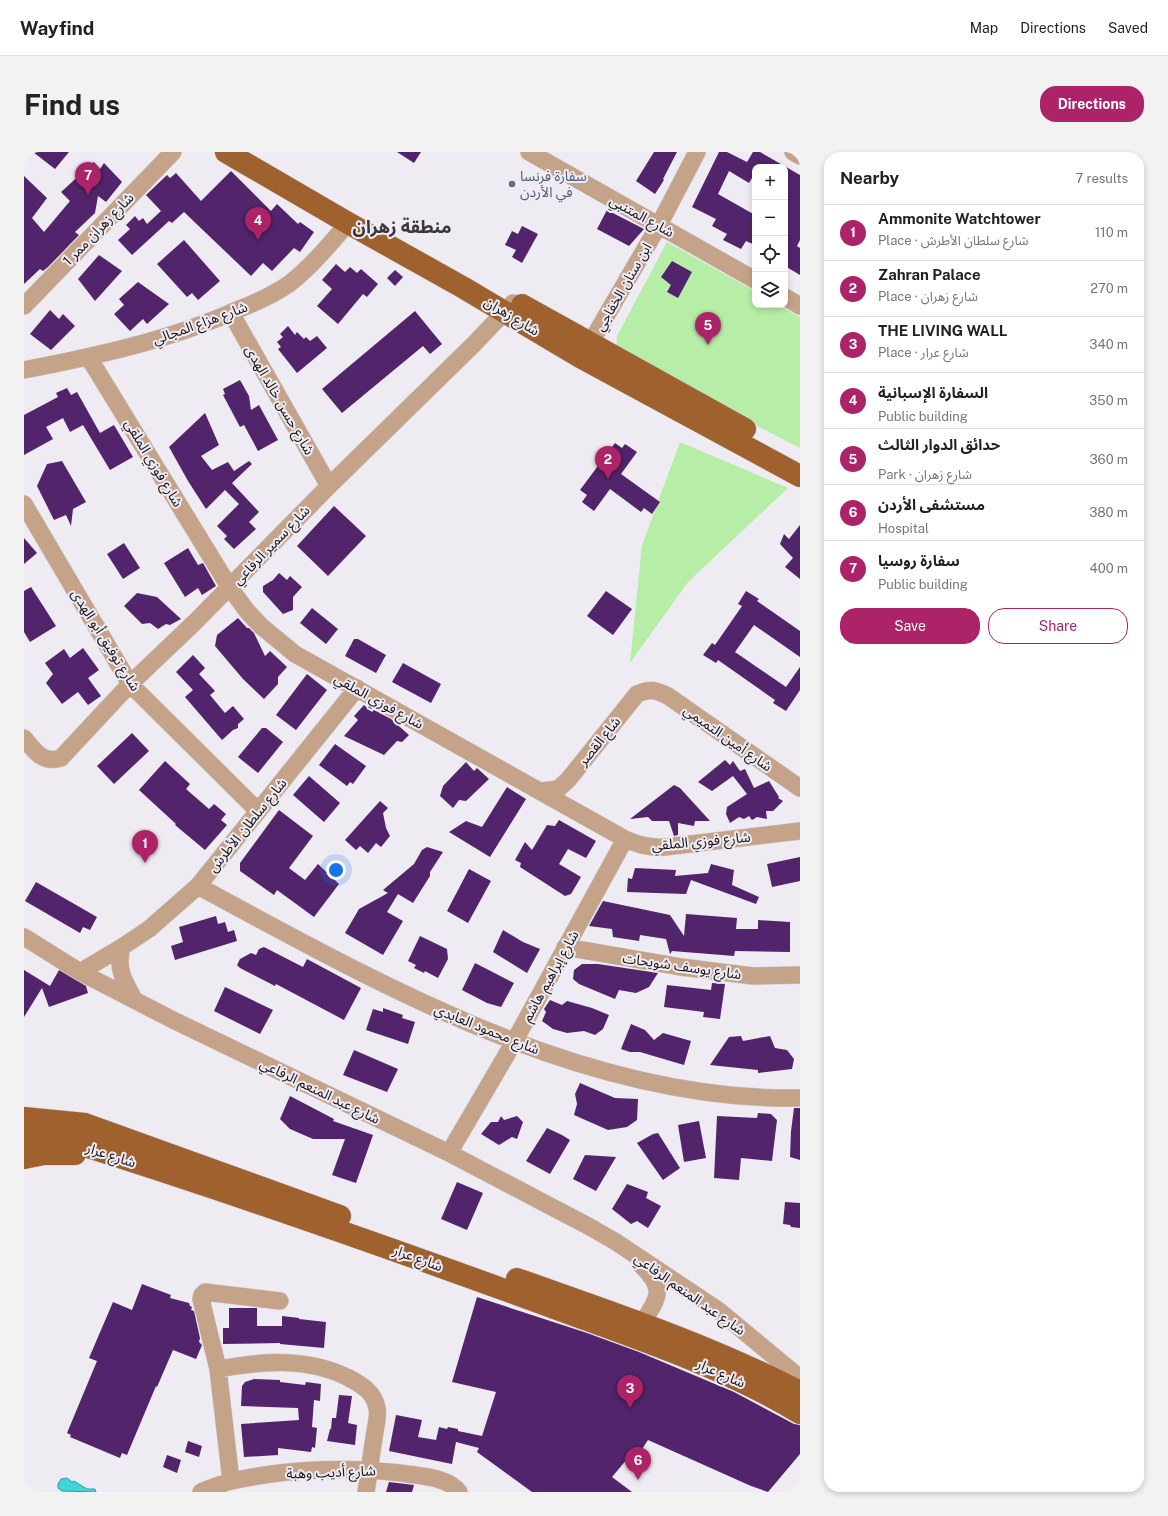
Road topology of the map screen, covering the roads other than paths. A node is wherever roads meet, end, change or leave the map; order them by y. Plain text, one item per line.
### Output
1 (173, 152) edge
2 (226, 152) edge
3 (249, 152) edge
4 (529, 152) edge
5 (697, 152) edge
6 (793, 152) edge
7 (800, 156) edge
8 (348, 223) junction
9 (659, 225) junction
10 (752, 278) edge
11 (788, 299) edge
12 (24, 306) edge
13 (510, 306) junction
14 (800, 306) edge
15 (231, 313) junction
16 (586, 351) junction
17 (89, 358) junction
18 (24, 370) edge
19 (800, 460) edge
20 (800, 476) edge
21 (329, 486) junction
22 (24, 504) edge
23 (230, 588) junction
24 (130, 684) junction
25 (357, 688) junction
26 (654, 690) joint
27 (24, 738) edge
28 (800, 788) edge
29 (542, 792) junction
30 (258, 811) junction
31 (800, 831) edge
32 (626, 839) junction
33 (198, 886) junction
34 (24, 937) edge
35 (122, 947) junction
36 (565, 947) junction
37 (80, 972) junction
38 (800, 975) edge
39 (134, 999) junction
40 (514, 1042) junction
41 (800, 1098) edge
42 (24, 1107) edge
43 (24, 1118) edge
44 (85, 1124) junction
45 (24, 1136) edge
46 (449, 1153) junction
47 (114, 1156) junction
48 (24, 1158) edge
49 (616, 1242) junction
50 (280, 1301) dead end
51 (642, 1323) junction
52 (218, 1369) junction
53 (800, 1378) edge
54 (800, 1392) edge
55 (800, 1413) edge
56 (370, 1470) junction
57 (231, 1481) junction
58 (201, 1492) edge
59 (366, 1492) edge
60 (459, 1492) edge

1 - 12 street, شارع زهران ممر 1
2 - 8 main road, شارع زهران
3 - 13 main road, شارع زهران
4 - 9 street, شارع المتنبي
5 - 9 street, ابن سنان الخفاجي
6 - 7 street
8 - 13 main road, شارع زهران
8 - 15 street, شارع هزاع المجالي
9 - 10 street, شارع المتنبي
9 - 16 street, ابن سنان الخفاجي
11 - 14 street
13 - 16 main road, شارع زهران
13 - 21 street, شارع سمير الرفاعي
15 - 17 street, شارع هزاع المجالي
15 - 21 street, شارع حسن خالد الهدى
16 - 19 main road, شارع زهران
16 - 20 main road, شارع زهران
17 - 18 street, شارع هزاع المجالي
17 - 23 street, شارع فوزي الملقي
21 - 23 street, شارع سمير الرفاعي
22 - 24 street, شارع توفيق أبو الهدى
23 - 24 street, شارع سمير الرفاعي
23 - 25 street, شارع فوزي الملقي
24 - 27 street, شارع سمير الرفاعي
24 - 30 street, شارع توفيق أبو الهدى
25 - 29 street, شارع فوزي الملقي
25 - 30 street, شارع سلطان الأطرش
26 - 28 street, شارع أمين التميمي
26 - 29 street, شاع القصر
29 - 32 street, شارع فوزي الملقي
30 - 33 street, شارع سلطان الأطرش
31 - 32 street, شارع فوزي الملقي
32 - 36 street, شارع إبراهيم هاشم
33 - 35 street, شارع سلطان الأطرش
33 - 40 street, شارع محمود العابدي
34 - 37 street, شارع عبد المنعم الرفاعي
35 - 37 street, شارع سلطان الأطرش
35 - 39 street
36 - 38 street, شارع يوسف شويحات
36 - 40 street, شارع إبراهيم هاشم
37 - 39 street, شارع عبد المنعم الرفاعي
39 - 46 street, شارع عبد المنعم الرفاعي
40 - 41 street, شارع محمود العابدي
40 - 46 street, شارع إبراهيم هاشم
42 - 44 main road
43 - 44 main road, شارع عرار
44 - 51 main road, شارع عرار
45 - 47 main road, شارع عرار
46 - 49 street, شارع عبد المنعم الرفاعي
47 - 48 main road
47 - 55 main road, شارع عرار
49 - 51 street, شارع عبد المنعم الرفاعي
49 - 53 street, شارع عبد المنعم الرفاعي
50 - 52 street
51 - 54 main road, شارع عرار
52 - 56 street
52 - 57 street
56 - 57 street, شارع أديب وهبة
56 - 59 street
56 - 60 street, شارع أديب وهبة
57 - 58 street, شارع أديب وهبة

